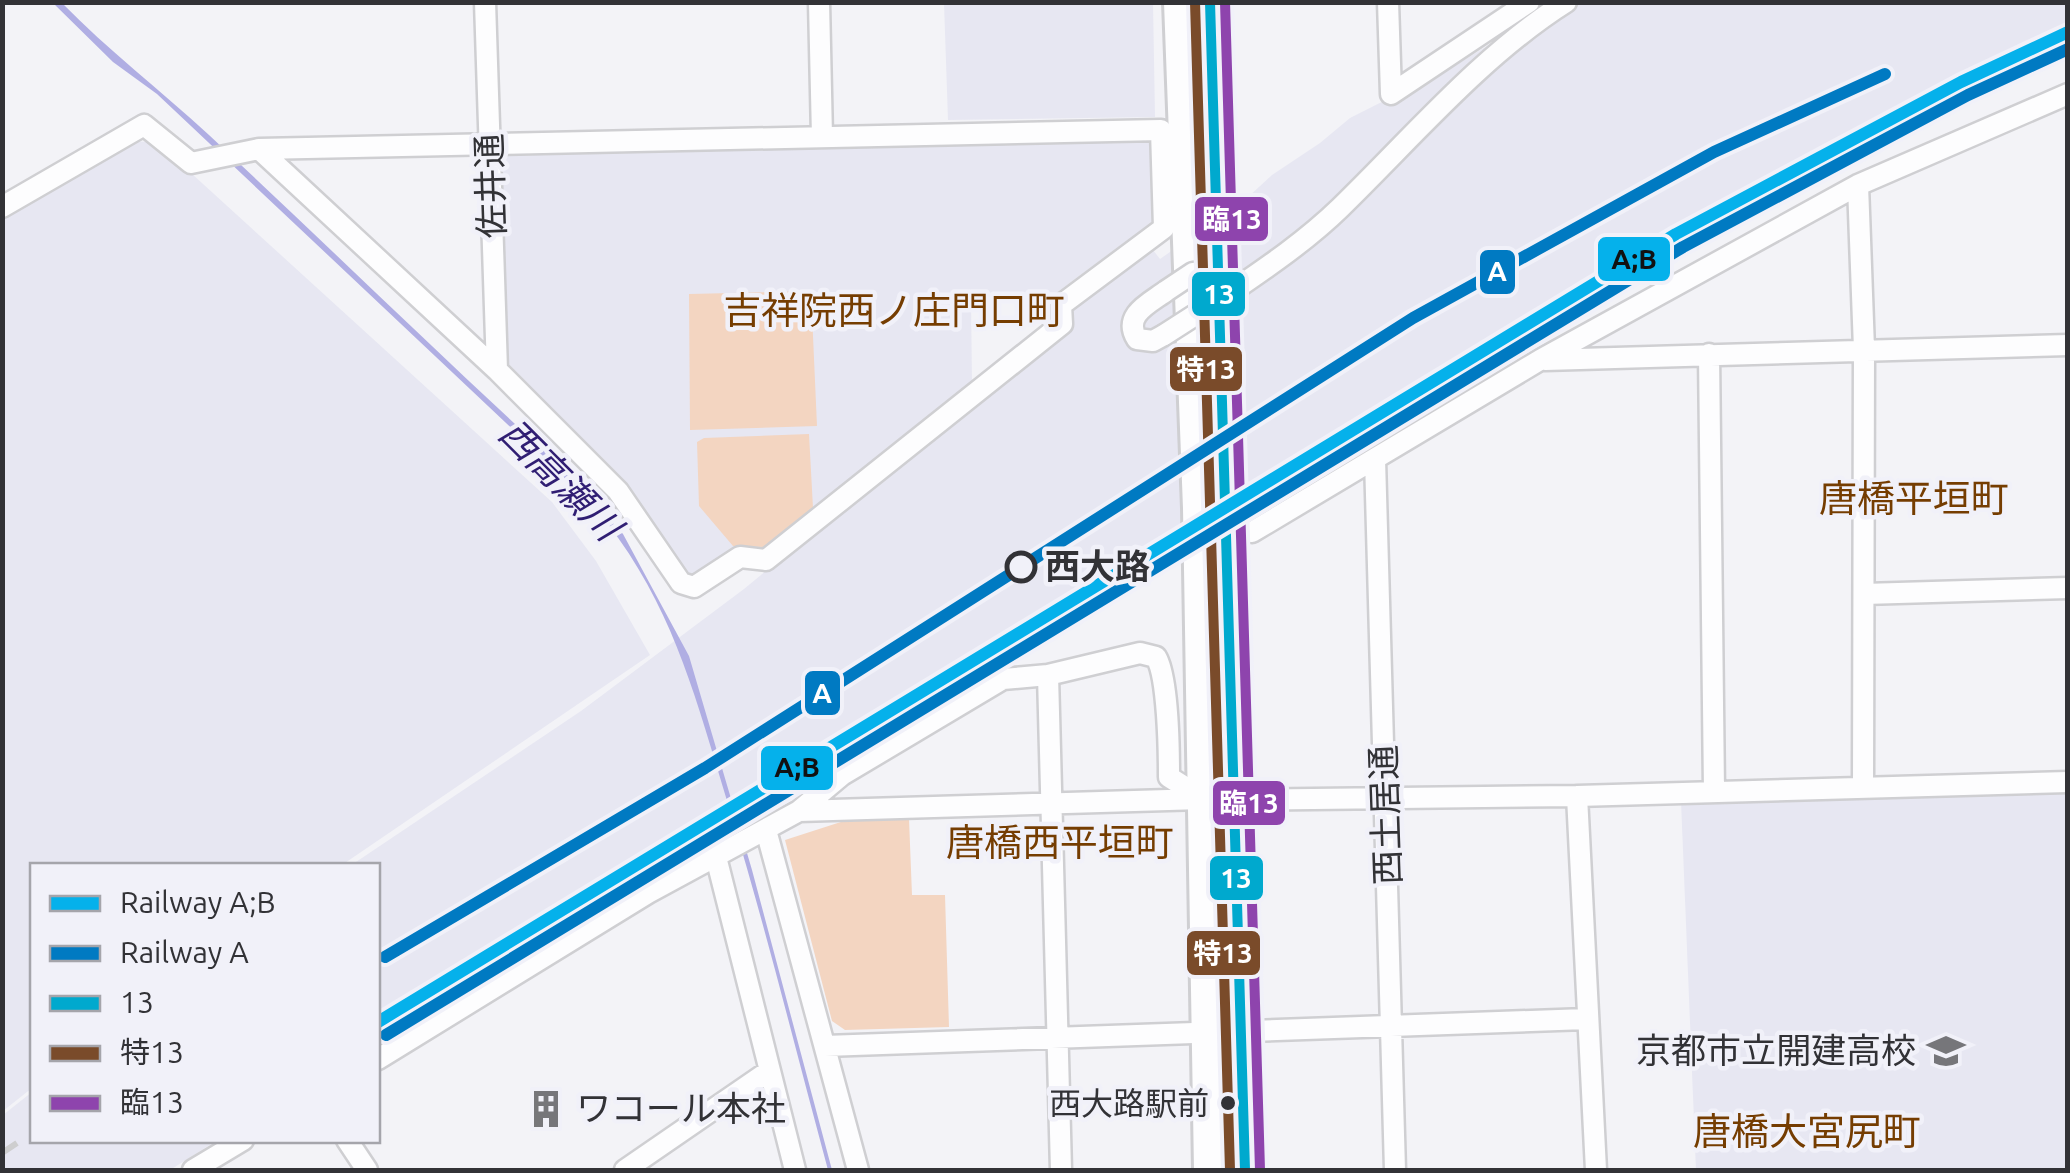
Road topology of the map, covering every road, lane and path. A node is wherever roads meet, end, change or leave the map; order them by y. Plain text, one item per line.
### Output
1 (486, 2) edge
2 (819, 2) edge
3 (1180, 2) edge
4 (1210, 2) edge
5 (1388, 2) edge
6 (1529, 2) edge
7 (1566, 2) edge
8 (2068, 94) edge
9 (822, 137) junction
10 (490, 144) junction
11 (259, 149) junction
12 (1858, 184) junction
13 (2, 207) edge
14 (1266, 269) junction
15 (2068, 345) edge
16 (1864, 349) junction
17 (1710, 354) junction
18 (1540, 360) junction
19 (497, 370) junction
20 (1374, 459) junction
21 (1252, 532) dead end
22 (2068, 588) edge
23 (1864, 594) junction
24 (1048, 674) junction
25 (2068, 782) edge
26 (1864, 788) junction
27 (1714, 791) junction
28 (1576, 796) junction
29 (1386, 798) junction
30 (1220, 800) junction
31 (1050, 804) junction
32 (799, 811) junction
33 (766, 830) junction
34 (716, 857) junction
35 (1586, 1019) junction
36 (1392, 1024) junction
37 (1240, 1030) junction
38 (1207, 1031) junction
39 (1059, 1037) junction
40 (825, 1046) junction
41 (380, 1058) edge
42 (769, 1071) junction
43 (238, 1143) edge
44 (349, 1143) edge
45 (193, 1170) edge
46 (367, 1170) edge
47 (625, 1170) edge
48 (796, 1170) edge
49 (858, 1170) edge
50 (1061, 1170) edge
51 (1210, 1170) edge
52 (1245, 1170) edge
53 (1395, 1170) edge
54 (1596, 1170) edge

1 - 10 street, 佐井通
2 - 9 street
3 - 30 main road
4 - 30 main road
5 - 6 street
7 - 14 street
8 - 12 street
9 - 10 street
9 - 19 street
10 - 11 street
10 - 19 street, 佐井通
11 - 13 street
11 - 19 street
12 - 16 street
12 - 18 street
14 - 14 street, bridge
15 - 16 street
16 - 17 street
16 - 23 street
17 - 18 street
17 - 27 street
18 - 20 street
20 - 21 street
20 - 29 street, 西土居通
22 - 23 street
23 - 26 street
24 - 30 street
24 - 31 street
24 - 32 street
25 - 26 street
26 - 27 street
27 - 28 street
28 - 29 street
28 - 35 street
29 - 30 street
29 - 36 street, 西土居通
30 - 31 street
30 - 37 main road
30 - 38 main road
31 - 32 street
31 - 39 street
32 - 33 street
33 - 34 street
33 - 40 street
34 - 41 street
34 - 42 street
35 - 36 street
35 - 54 street
36 - 37 street
36 - 53 street, 西土居通
37 - 38 street
37 - 52 main road
38 - 39 street
38 - 51 main road
39 - 40 street
39 - 50 street
40 - 49 street
42 - 47 street
42 - 48 street
43 - 45 street
44 - 46 street

